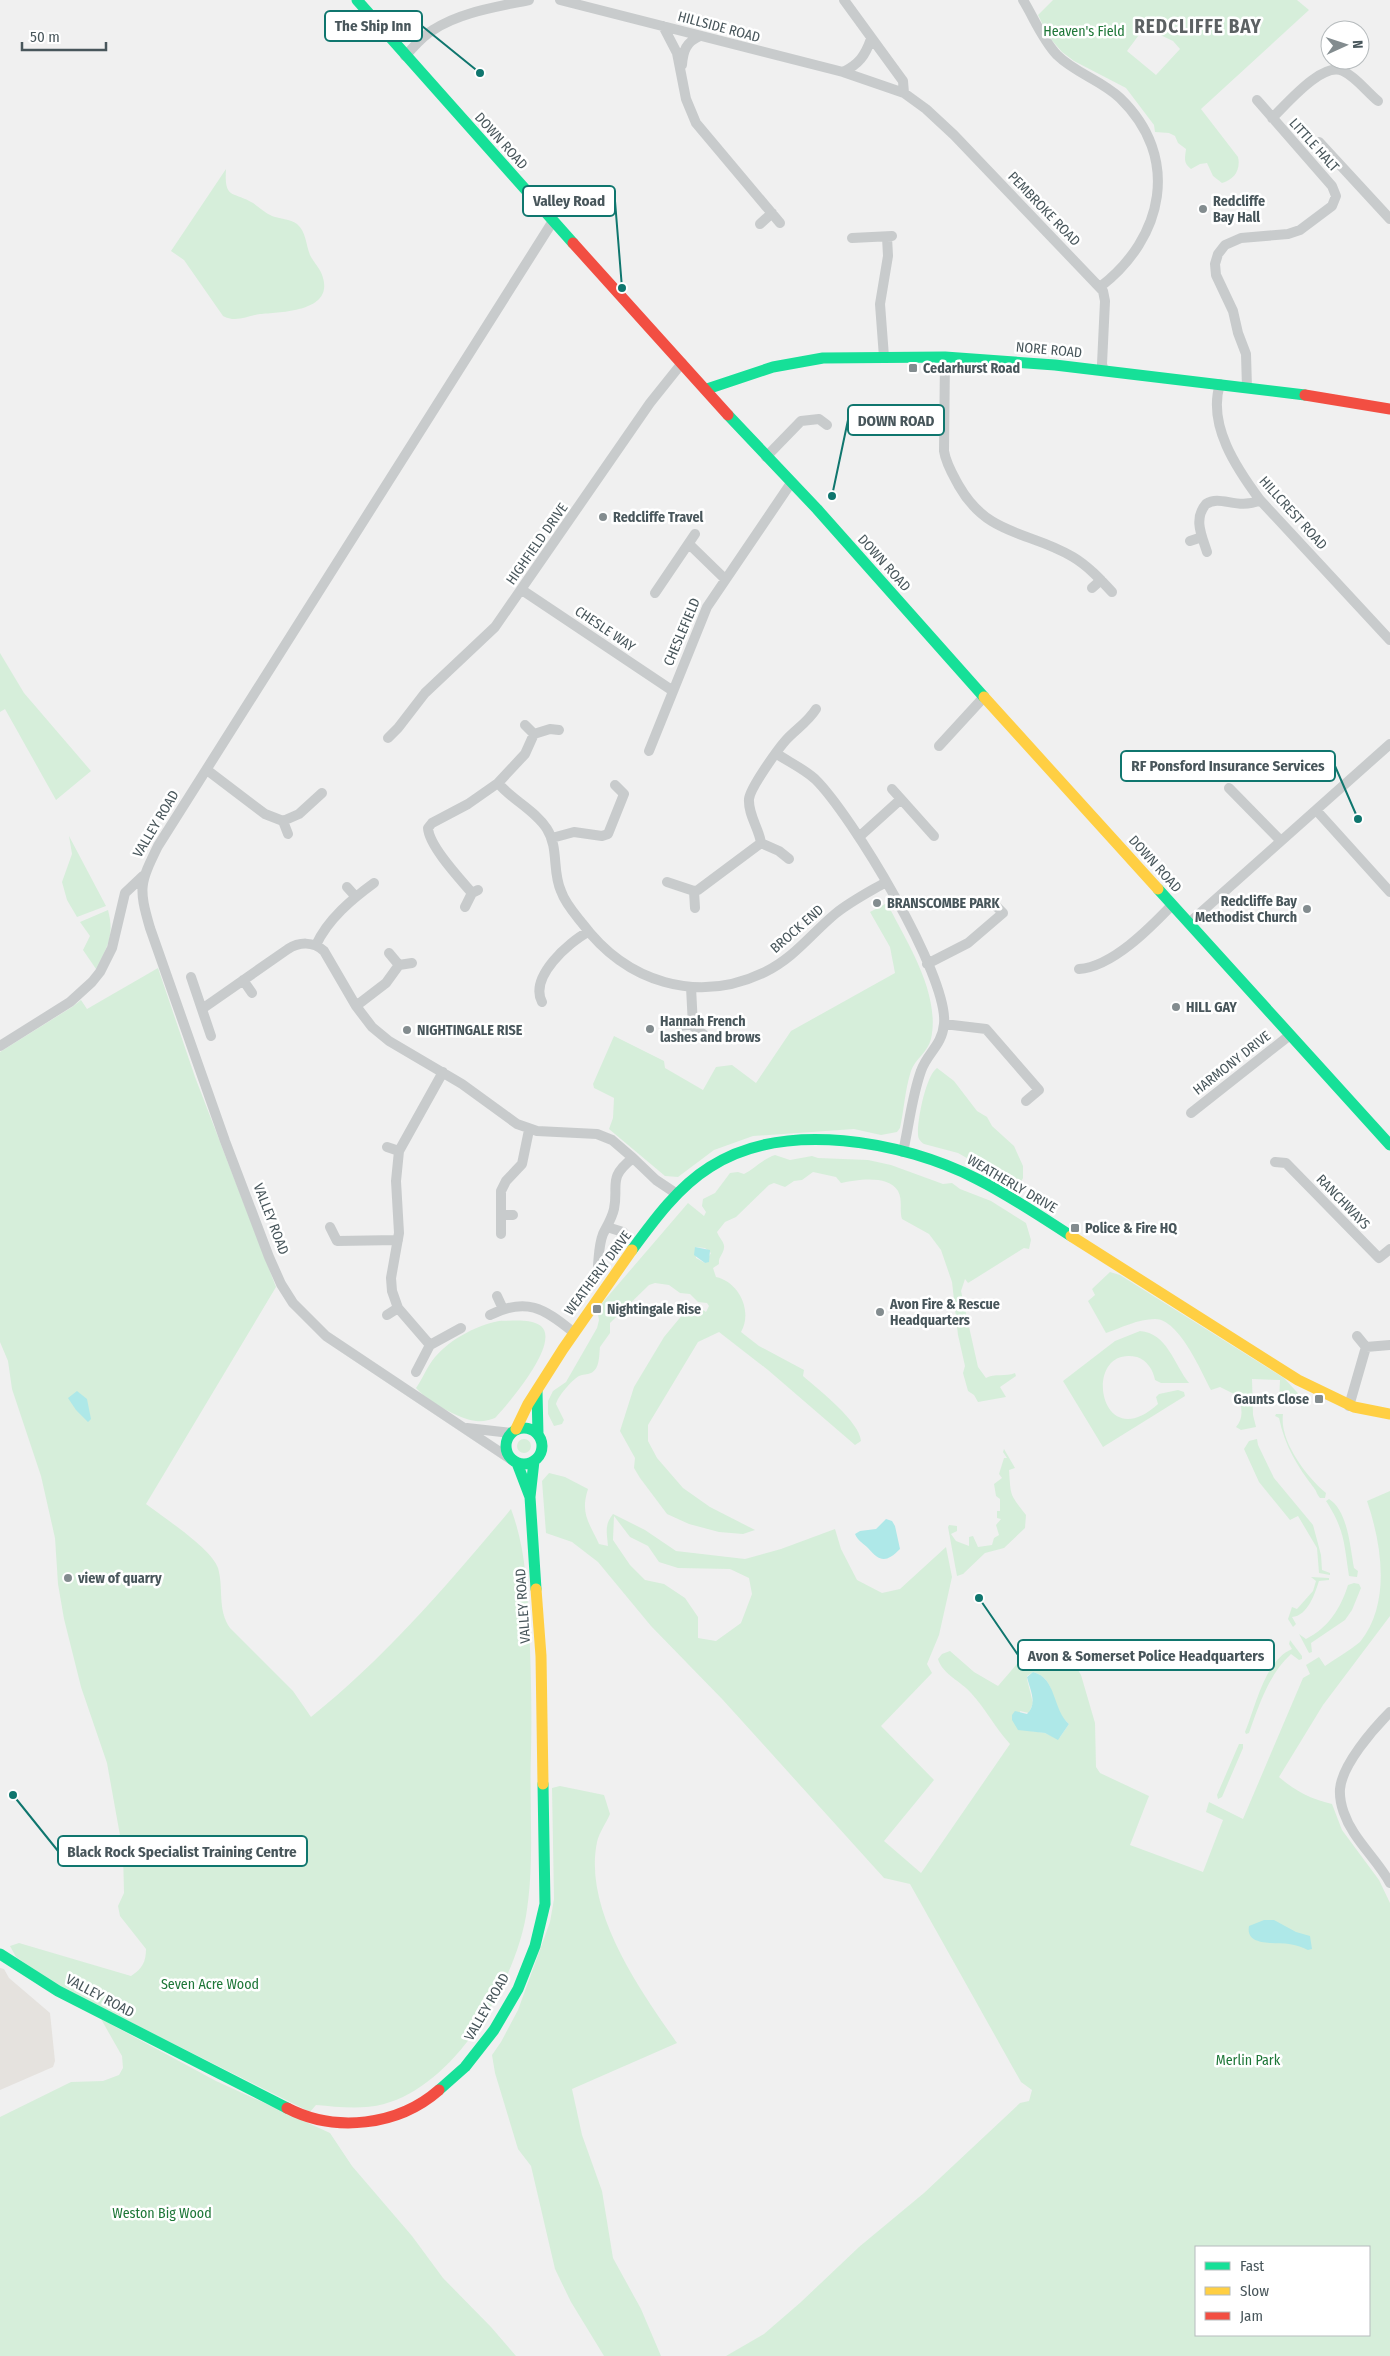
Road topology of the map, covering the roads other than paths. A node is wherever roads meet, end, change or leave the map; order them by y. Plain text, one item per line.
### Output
1 (357, 0) edge
2 (529, 0) edge
3 (560, 0) edge
4 (844, 0) edge
5 (1023, 0) edge
6 (663, 26) junction
7 (700, 36) junction
8 (871, 39) junction
9 (405, 56) junction
10 (682, 66) junction
11 (842, 72) junction
12 (904, 93) junction
13 (1257, 100) dead end
14 (1378, 101) dead end
15 (1272, 118) junction
16 (1319, 142) dead end
17 (772, 214) junction
18 (1390, 219) edge
19 (553, 221) junction
20 (780, 223) dead end
21 (760, 224) dead end
22 (852, 238) dead end
23 (1100, 287) junction
24 (884, 357) junction
25 (945, 357) junction
26 (682, 363) junction
27 (1104, 371) junction
28 (1220, 384) junction
29 (1248, 388) junction
30 (707, 389) junction
31 (1390, 409) edge
32 (824, 418) dead end
33 (766, 457) junction
34 (791, 483) junction
35 (1260, 500) junction
36 (695, 534) dead end
37 (1202, 537) junction
38 (1190, 541) dead end
39 (689, 544) junction
40 (1207, 552) dead end
41 (725, 579) junction
42 (1101, 580) junction
43 (1092, 588) dead end
44 (522, 590) junction
45 (1112, 592) dead end
46 (655, 593) dead end
47 (1390, 640) edge
48 (673, 691) junction
49 (984, 697) junction
50 (816, 709) dead end
51 (810, 719) junction
52 (525, 725) dead end
53 (820, 725) dead end
54 (398, 728) junction
55 (559, 730) dead end
56 (534, 734) junction
57 (406, 736) dead end
58 (388, 738) dead end
59 (1390, 744) edge
60 (939, 746) dead end
61 (649, 750) dead end
62 (777, 754) junction
63 (207, 770) junction
64 (498, 783) junction
65 (615, 785) dead end
66 (1229, 788) dead end
67 (892, 789) dead end
68 (322, 793) dead end
69 (901, 799) junction
70 (1234, 802) dead end
71 (1316, 810) junction
72 (283, 821) junction
73 (288, 834) dead end
74 (934, 836) dead end
75 (859, 837) junction
76 (552, 838) junction
77 (762, 843) junction
78 (1278, 844) junction
79 (789, 859) dead end
80 (143, 876) junction
81 (374, 882) dead end
82 (667, 882) dead end
83 (886, 882) junction
84 (347, 887) dead end
85 (694, 891) junction
86 (1390, 892) edge
87 (356, 897) junction
88 (995, 905) dead end
89 (1172, 905) junction
90 (465, 907) dead end
91 (695, 908) dead end
92 (1003, 914) junction
93 (1010, 922) dead end
94 (1189, 924) junction
95 (588, 932) junction
96 (316, 945) junction
97 (389, 953) dead end
98 (412, 963) dead end
99 (927, 964) junction
100 (399, 965) junction
101 (1079, 969) dead end
102 (190, 977) dead end
103 (243, 980) junction
104 (691, 987) junction
105 (252, 993) dead end
106 (542, 1002) dead end
107 (356, 1006) junction
108 (202, 1008) junction
109 (692, 1024) junction
110 (944, 1024) junction
111 (680, 1026) dead end
112 (1290, 1034) junction
113 (211, 1036) dead end
114 (709, 1039) dead end
115 (0, 1046) edge
116 (443, 1072) junction
117 (1026, 1100) dead end
118 (1191, 1113) dead end
119 (529, 1130) junction
120 (1390, 1145) edge
121 (387, 1147) dead end
122 (399, 1151) junction
123 (903, 1152) junction
124 (633, 1158) junction
125 (1275, 1162) dead end
126 (677, 1194) junction
127 (501, 1215) junction
128 (513, 1215) dead end
129 (330, 1227) dead end
130 (607, 1227) junction
131 (623, 1232) dead end
132 (501, 1234) dead end
133 (398, 1240) junction
134 (337, 1241) junction
135 (1390, 1249) edge
136 (332, 1252) dead end
137 (598, 1265) dead end
138 (497, 1296) dead end
139 (398, 1308) junction
140 (503, 1309) junction
141 (387, 1315) dead end
142 (490, 1315) dead end
143 (461, 1328) dead end
144 (573, 1332) junction
145 (1357, 1336) dead end
146 (430, 1345) junction
147 (1390, 1345) edge
148 (1366, 1347) junction
149 (416, 1372) dead end
150 (537, 1390) junction
151 (1349, 1406) junction
152 (1390, 1414) edge
153 (466, 1428) junction
154 (513, 1431) junction
155 (538, 1434) junction
156 (514, 1461) junction
157 (534, 1461) junction
158 (530, 1497) junction
159 (1390, 1712) edge
160 (1390, 1883) edge
161 (0, 1954) edge

1 - 9 street, DOWN ROAD
2 - 9 street
3 - 6 street, HILLSIDE ROAD
4 - 8 street
5 - 23 street
6 - 7 street, HILLSIDE ROAD
6 - 10 street
7 - 10 street
7 - 11 street, HILLSIDE ROAD
8 - 11 street
8 - 12 street
9 - 19 street, DOWN ROAD
10 - 17 street
11 - 12 street, HILLSIDE ROAD
12 - 23 street, PEMBROKE ROAD
13 - 15 street, LITTLE HALT
14 - 15 street, LITTLE HALT
15 - 29 street, LITTLE HALT
16 - 18 street
17 - 20 street
17 - 21 street
19 - 26 street, DOWN ROAD
19 - 63 street, VALLEY ROAD
22 - 24 street
23 - 27 street
24 - 25 street, NORE ROAD
24 - 30 street, NORE ROAD
25 - 27 street, NORE ROAD
25 - 42 street
26 - 30 street, DOWN ROAD
26 - 44 street, HIGHFIELD DRIVE
27 - 28 street, NORE ROAD
28 - 29 street, NORE ROAD
28 - 35 street, HILLCREST ROAD
29 - 31 street, NORE ROAD
30 - 33 street, DOWN ROAD
32 - 33 street
33 - 34 street, DOWN ROAD
34 - 41 street, CHESLEFIELD
34 - 49 street, DOWN ROAD
35 - 37 street
35 - 47 street, HILLCREST ROAD
36 - 39 street
37 - 38 street
37 - 40 street
39 - 41 street
39 - 46 street
41 - 48 street, CHESLEFIELD
42 - 43 street
42 - 45 street
44 - 48 street, CHESLE WAY
44 - 54 street, HIGHFIELD DRIVE
48 - 61 street, CHESLEFIELD
49 - 60 street
49 - 89 street, DOWN ROAD
50 - 51 street
51 - 53 street
51 - 62 street
52 - 56 street
54 - 57 street
54 - 58 street, HIGHFIELD DRIVE
55 - 56 street
56 - 64 street
59 - 71 street
62 - 75 street
62 - 77 street
63 - 72 street
63 - 80 street, VALLEY ROAD
64 - 76 street, BROCK END
64 - 90 street
65 - 76 street
66 - 78 street
67 - 69 street
68 - 72 street
69 - 74 street
69 - 75 street
70 - 78 street
71 - 78 street
71 - 86 street
72 - 73 street
75 - 83 street
76 - 95 street, BROCK END
77 - 79 street
77 - 85 street
78 - 94 street
80 - 115 street
80 - 153 street, VALLEY ROAD
81 - 87 street
82 - 85 street
83 - 99 street
83 - 104 street, BROCK END
84 - 87 street
85 - 91 street
87 - 96 street
88 - 92 street
89 - 94 street, DOWN ROAD
89 - 101 street
92 - 93 street
92 - 99 street
94 - 112 street, DOWN ROAD
95 - 104 street, BROCK END
95 - 106 street
96 - 103 street
96 - 107 street
97 - 100 street
98 - 100 street
99 - 110 street
100 - 107 street
102 - 108 street
103 - 105 street
103 - 108 street
104 - 109 street
107 - 116 street
108 - 113 street
109 - 111 street
109 - 114 street
110 - 117 street
110 - 123 street
112 - 118 street, HARMONY DRIVE
112 - 120 street, DOWN ROAD
116 - 119 street
116 - 122 street
119 - 124 street
119 - 127 street
121 - 122 street
122 - 133 street
123 - 126 street, WEATHERLY DRIVE
123 - 151 street, WEATHERLY DRIVE
124 - 126 street
124 - 130 street
125 - 135 street, RANCHWAYS
126 - 144 street, WEATHERLY DRIVE
127 - 128 street
127 - 132 street
129 - 134 street
130 - 131 street
130 - 137 street
133 - 134 street
133 - 139 street
134 - 136 street
138 - 140 street
139 - 141 street
139 - 146 street
140 - 142 street
140 - 144 street
143 - 146 street
144 - 150 street, WEATHERLY DRIVE
145 - 148 street
146 - 149 street
147 - 148 street
148 - 151 street
150 - 154 street, WEATHERLY DRIVE
150 - 155 street
151 - 152 street, WEATHERLY DRIVE
153 - 154 street, VALLEY ROAD
153 - 156 street, VALLEY ROAD
154 - 155 street, VALLEY ROAD
154 - 156 street, VALLEY ROAD
155 - 157 street, VALLEY ROAD
156 - 157 street
156 - 158 street, VALLEY ROAD
157 - 158 street, VALLEY ROAD
158 - 161 street, VALLEY ROAD
159 - 160 street

